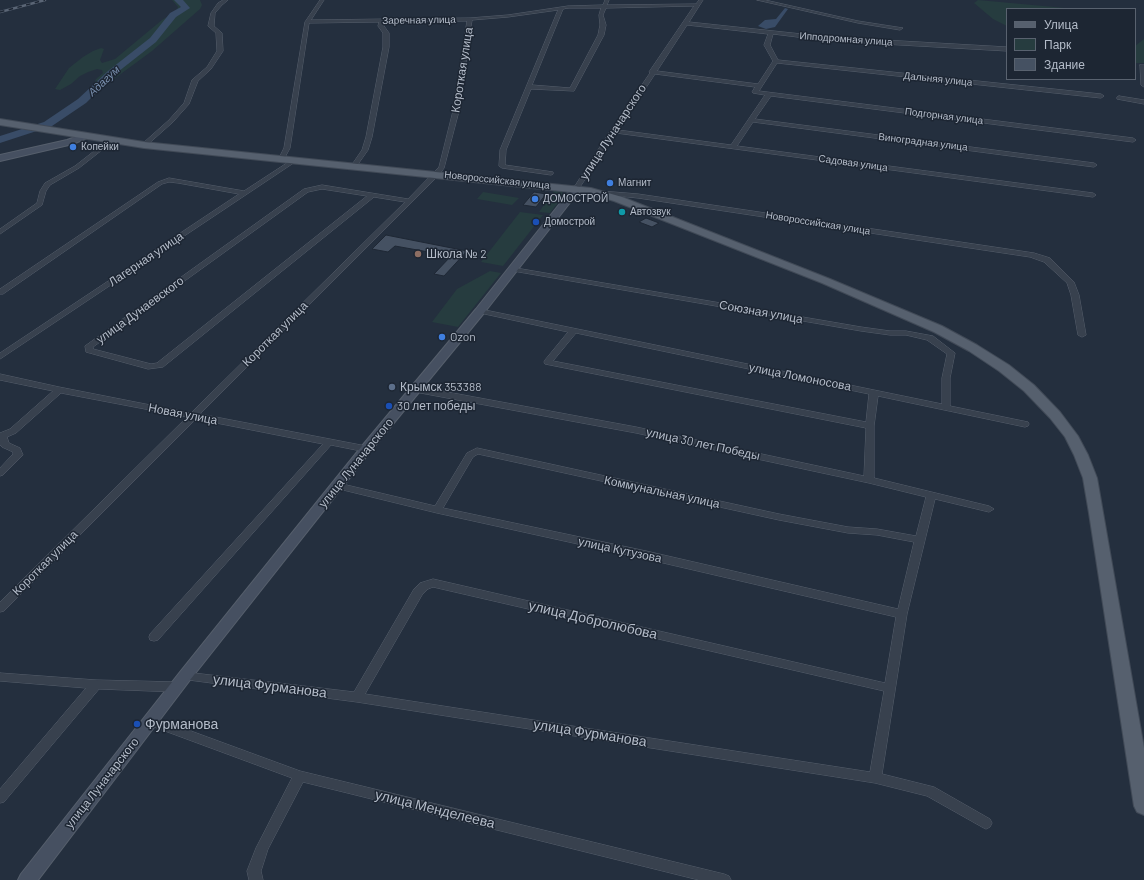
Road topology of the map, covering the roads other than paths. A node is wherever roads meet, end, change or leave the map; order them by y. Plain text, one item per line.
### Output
1 (226, 0) edge
2 (322, 0) edge
3 (607, 0) edge
4 (759, 0) edge
5 (699, 3) edge
6 (604, 6) junction
7 (561, 8) junction
8 (470, 19) junction
9 (381, 21) junction
10 (307, 22) junction
11 (686, 23) junction
12 (900, 28) dead end
13 (771, 33) junction
14 (1006, 49) edge
15 (776, 61) junction
16 (1142, 66) dead end
17 (652, 72) junction
18 (1144, 85) edge
19 (530, 86) junction
20 (759, 86) junction
21 (769, 94) junction
22 (1101, 96) dead end
23 (1119, 98) dead end
24 (1144, 102) edge
25 (752, 120) junction
26 (0, 122) edge
27 (614, 131) junction
28 (84, 136) junction
29 (1133, 140) dead end
30 (117, 142) junction
31 (144, 145) junction
32 (734, 146) junction
33 (0, 158) edge
34 (281, 160) junction
35 (293, 161) junction
36 (1094, 165) dead end
37 (354, 166) junction
38 (551, 173) dead end
39 (437, 174) junction
40 (576, 188) junction
41 (245, 193) junction
42 (600, 193) junction
43 (373, 195) junction
44 (1093, 195) dead end
45 (410, 201) junction
46 (0, 232) edge
47 (513, 269) junction
48 (0, 292) edge
49 (480, 311) junction
50 (574, 330) junction
51 (1082, 335) dead end
52 (0, 357) edge
53 (0, 377) edge
54 (415, 389) junction
55 (59, 390) junction
56 (874, 392) junction
57 (946, 408) junction
58 (193, 415) junction
59 (1025, 424) dead end
60 (870, 426) junction
61 (1, 436) edge
62 (329, 442) junction
63 (366, 449) junction
64 (0, 473) edge
65 (869, 480) junction
66 (338, 486) junction
67 (931, 495) junction
68 (989, 509) dead end
69 (437, 510) junction
70 (920, 540) junction
71 (0, 608) edge
72 (902, 614) junction
73 (154, 637) dead end
74 (185, 676) junction
75 (0, 677) edge
76 (96, 684) junction
77 (176, 687) junction
78 (889, 688) junction
79 (357, 697) junction
80 (150, 721) junction
81 (300, 776) junction
82 (875, 778) junction
83 (0, 798) edge
84 (1144, 806) edge
85 (986, 823) dead end
86 (27, 880) edge
87 (256, 880) edge
88 (724, 880) edge

1 - 31 street
2 - 10 street
3 - 6 street
4 - 12 street
5 - 6 street, Заречная улица
5 - 11 street, улица Луначарского
6 - 7 street, Заречная улица
6 - 19 street
7 - 8 street, Заречная улица
7 - 19 street
8 - 9 street, Заречная улица
8 - 39 street, Короткая улица
9 - 10 street, Заречная улица
9 - 37 street
10 - 34 street
11 - 13 street, Ипподромная улица
11 - 17 street, улица Луначарского
13 - 14 street, Ипподромная улица
13 - 15 street
15 - 20 street
15 - 22 street, Дальняя улица
16 - 18 street
17 - 20 street
17 - 27 street, улица Луначарского
19 - 38 street
20 - 21 street, Подгорная улица
21 - 25 street
21 - 29 street, Подгорная улица
23 - 24 street
25 - 32 street
25 - 36 street, Виноградная улица
26 - 28 main road, Новороссийская улица
27 - 32 street, Садовая улица
27 - 40 street, улица Луначарского
28 - 30 main road, Новороссийская улица
28 - 33 main road
30 - 31 main road, Новороссийская улица
30 - 46 street
31 - 34 main road, Новороссийская улица
32 - 44 street, Садовая улица
34 - 35 main road, Новороссийская улица
35 - 37 main road, Новороссийская улица
35 - 41 street, Лагерная улица
37 - 39 main road, Новороссийская улица
39 - 40 main road, Новороссийская улица
39 - 45 street, Короткая улица
40 - 42 main road, Новороссийская улица
40 - 47 main road, улица Луначарского
41 - 48 street
41 - 52 street, Лагерная улица
42 - 51 street, Новороссийская улица
42 - 84 main road
43 - 43 street, улица Дунаевского
43 - 45 street
45 - 58 street, Короткая улица
47 - 49 main road, улица Луначарского
47 - 57 street, Союзная улица
49 - 50 street, улица Ломоносова
49 - 54 main road, улица Луначарского
50 - 56 street, улица Ломоносова
50 - 60 street
53 - 55 street, Новая улица
54 - 63 main road, улица Луначарского
54 - 65 street, улица 30 лет Победы
55 - 58 street, Новая улица
55 - 61 street
56 - 57 street, улица Ломоносова
56 - 60 street
57 - 59 street, улица Ломоносова
58 - 62 street, Новая улица
58 - 71 street, Короткая улица
60 - 65 street
61 - 64 street
62 - 63 street, Новая улица
62 - 73 street
63 - 66 main road, улица Луначарского
65 - 67 street, улица 30 лет Победы
66 - 69 street, улица Кутузова
66 - 74 main road, улица Луначарского
67 - 68 street, улица 30 лет Победы
67 - 70 street
69 - 70 street, Коммунальная улица
69 - 72 street, улица Кутузова
70 - 72 street
72 - 78 street
74 - 77 main road, улица Луначарского
74 - 79 street, улица Фурманова
75 - 76 street
76 - 77 street
76 - 83 street
77 - 80 main road, улица Луначарского
78 - 79 street, улица Добролюбова
78 - 82 street
79 - 82 street, улица Фурманова
80 - 81 street, улица Менделеева
80 - 86 main road, улица Луначарского
81 - 87 street
81 - 88 street, улица Менделеева
82 - 85 street, улица Фурманова

